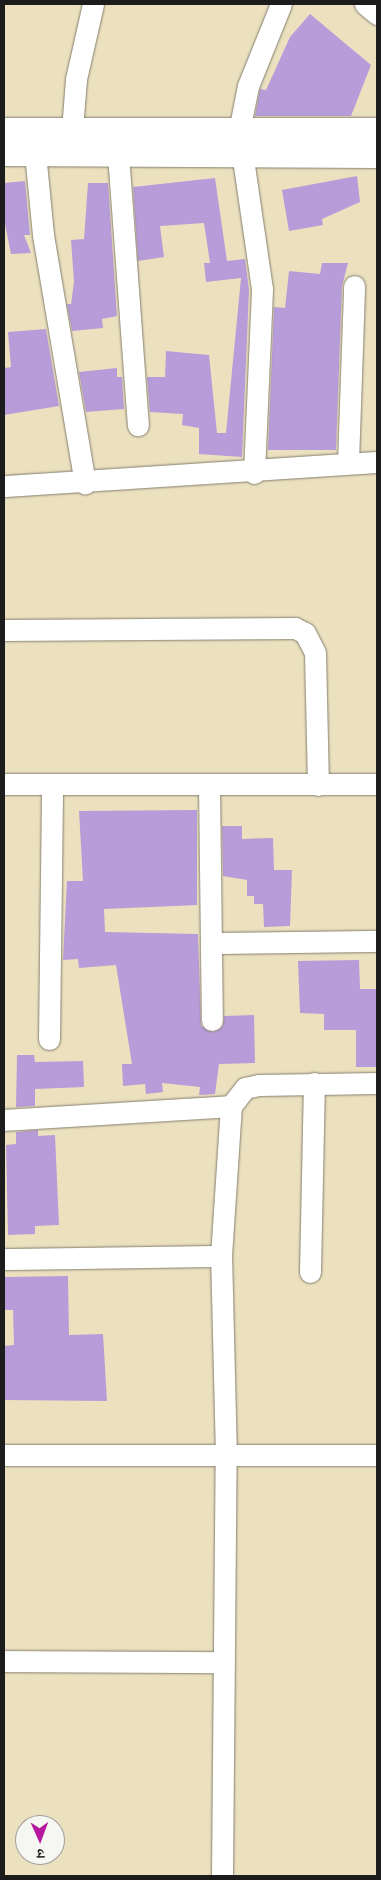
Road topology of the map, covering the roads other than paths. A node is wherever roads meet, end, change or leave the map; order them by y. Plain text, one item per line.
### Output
1 (93, 4) edge
2 (281, 4) edge
3 (365, 4) edge
4 (377, 14) edge
5 (4, 130) edge
6 (72, 130) junction
7 (377, 132) edge
8 (242, 143) junction
9 (4, 153) edge
10 (35, 154) junction
11 (118, 154) junction
12 (377, 156) edge
13 (354, 286) dead end
14 (138, 425) dead end
15 (348, 462) junction
16 (377, 462) edge
17 (254, 473) junction
18 (85, 483) junction
19 (4, 486) edge
20 (4, 630) edge
21 (4, 784) edge
22 (377, 784) edge
23 (52, 785) junction
24 (209, 785) junction
25 (318, 785) junction
26 (377, 941) edge
27 (211, 943) junction
28 (212, 1020) dead end
29 (49, 1038) dead end
30 (377, 1083) edge
31 (314, 1084) junction
32 (231, 1106) junction
33 (4, 1120) edge
34 (221, 1256) junction
35 (4, 1259) edge
36 (310, 1272) dead end
37 (4, 1455) edge
38 (377, 1455) edge
39 (226, 1457) junction
40 (4, 1661) edge
41 (224, 1662) junction
42 (222, 1876) edge

1 - 6 street
2 - 8 street
3 - 4 street
5 - 6 street
6 - 8 street
7 - 8 street
8 - 11 street
8 - 12 street
8 - 17 street
9 - 10 street
10 - 11 street
10 - 18 street
11 - 14 street
13 - 15 street
15 - 16 street
15 - 17 street
17 - 18 street
18 - 19 street
20 - 25 street
21 - 23 street
22 - 25 street
23 - 24 street
23 - 29 street
24 - 25 street
24 - 27 street
26 - 27 street
27 - 28 street
30 - 31 street
31 - 32 street
31 - 36 street
32 - 33 street
32 - 34 street
34 - 35 street
34 - 39 street
37 - 39 street
38 - 39 street
39 - 41 street
40 - 41 street
41 - 42 street

